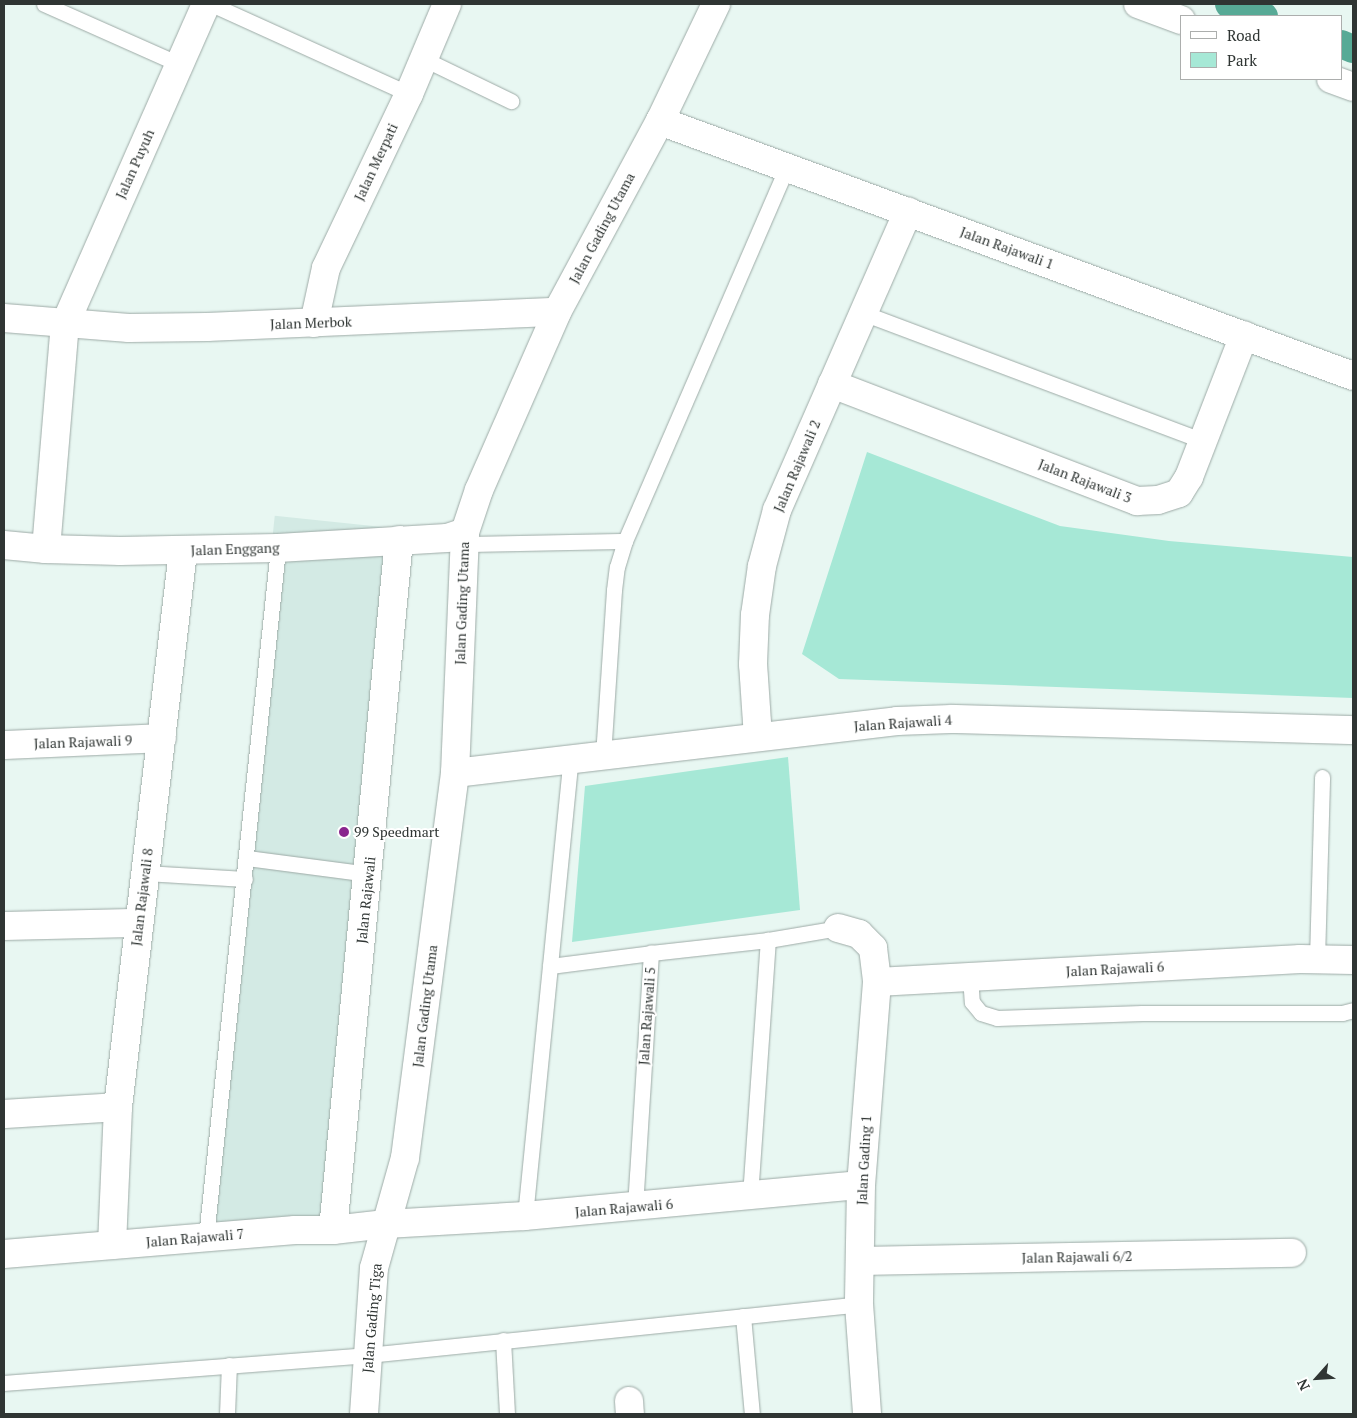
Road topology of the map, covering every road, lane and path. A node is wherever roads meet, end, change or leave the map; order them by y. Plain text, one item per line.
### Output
1 (44, 4) edge
2 (206, 4) edge
3 (211, 4) edge
4 (447, 4) edge
5 (716, 4) edge
6 (1138, 4) edge
7 (1180, 20) edge
8 (424, 59) junction
9 (179, 64) junction
10 (1334, 80) edge
11 (1353, 87) edge
12 (408, 94) junction
13 (511, 101) dead end
14 (660, 121) junction
15 (786, 168) junction
16 (908, 212) junction
17 (557, 312) junction
18 (863, 313) junction
19 (4, 318) edge
20 (65, 324) junction
21 (314, 324) junction
22 (1244, 335) junction
23 (1353, 376) edge
24 (832, 384) junction
25 (1203, 441) junction
26 (465, 538) junction
27 (399, 540) junction
28 (624, 541) junction
29 (4, 545) edge
30 (278, 548) junction
31 (46, 549) junction
32 (183, 551) junction
33 (1353, 730) edge
34 (758, 737) junction
35 (162, 738) junction
36 (4, 745) edge
37 (603, 756) junction
38 (571, 759) junction
39 (455, 773) junction
40 (1322, 777) dead end
41 (247, 858) junction
42 (145, 874) junction
43 (368, 874) junction
44 (245, 879) junction
45 (139, 923) junction
46 (4, 926) edge
47 (838, 928) joint
48 (768, 940) junction
49 (651, 954) junction
50 (1317, 959) junction
51 (1353, 960) edge
52 (550, 966) junction
53 (970, 976) junction
54 (877, 982) junction
55 (1353, 1010) edge
56 (118, 1107) junction
57 (4, 1114) edge
58 (861, 1185) junction
59 (750, 1196) junction
60 (636, 1207) junction
61 (525, 1216) junction
62 (386, 1224) junction
63 (333, 1230) junction
64 (206, 1237) junction
65 (112, 1245) junction
66 (1292, 1253) dead end
67 (4, 1254) edge
68 (861, 1261) junction
69 (859, 1304) junction
70 (743, 1316) junction
71 (503, 1340) junction
72 (368, 1355) junction
73 (229, 1365) junction
74 (4, 1383) edge
75 (227, 1414) edge
76 (364, 1414) edge
77 (507, 1414) edge
78 (752, 1414) edge
79 (867, 1414) edge

1 - 9 lane
2 - 9 street, Jalan Puyuh
3 - 12 lane
4 - 8 street, Jalan Merpati
5 - 14 street, Jalan Gading Utama
6 - 7 street
8 - 12 street, Jalan Merpati
8 - 13 lane
9 - 20 street, Jalan Puyuh
10 - 11 street
12 - 21 street, Jalan Merpati
14 - 15 street, Jalan Rajawali 1
14 - 17 street, Jalan Gading Utama
15 - 16 street, Jalan Rajawali 1
15 - 28 lane
16 - 18 street, Jalan Rajawali 2
16 - 22 street, Jalan Rajawali 1
17 - 21 street, Jalan Merbok
17 - 26 street, Jalan Gading Utama
18 - 24 street, Jalan Rajawali 2
18 - 25 lane
19 - 20 street, Jalan Merbok
20 - 21 street, Jalan Merbok
20 - 31 street
22 - 23 street, Jalan Rajawali 1
22 - 25 street, Jalan Rajawali 3
24 - 25 street, Jalan Rajawali 3
24 - 34 street, Jalan Rajawali 2
26 - 27 street, Jalan Enggang
26 - 28 lane
26 - 39 street, Jalan Gading Utama
27 - 30 street, Jalan Enggang
27 - 43 street, Jalan Rajawali
28 - 37 lane
29 - 31 street, Jalan Enggang
30 - 32 street, Jalan Enggang
30 - 41 lane
31 - 32 street, Jalan Enggang
32 - 35 street, Jalan Rajawali 8
33 - 34 street, Jalan Rajawali 4
34 - 37 street, Jalan Rajawali 4
35 - 36 street, Jalan Rajawali 9
35 - 42 street, Jalan Rajawali 8
37 - 38 street, Jalan Rajawali 4
38 - 39 street, Jalan Rajawali 4
38 - 52 lane
39 - 62 street, Jalan Gading Utama
40 - 50 lane
41 - 43 lane
41 - 44 lane
42 - 44 lane
42 - 45 street, Jalan Rajawali 8
43 - 63 street, Jalan Rajawali
44 - 64 lane
45 - 46 street
45 - 56 street, Jalan Rajawali 8
47 - 48 lane, Jalan Rajawali 5
47 - 54 street, Jalan Gading 1
48 - 49 lane, Jalan Rajawali 5
48 - 59 lane
49 - 52 lane
49 - 60 lane, Jalan Rajawali 5
50 - 51 street, Jalan Rajawali 6
50 - 53 street, Jalan Rajawali 6
52 - 61 lane
53 - 54 street, Jalan Rajawali 6
53 - 55 lane
54 - 58 street, Jalan Gading 1
56 - 57 street
56 - 65 street, Jalan Rajawali 8
58 - 59 street, Jalan Rajawali 6
58 - 68 street, Jalan Gading 1
59 - 60 street, Jalan Rajawali 6
60 - 61 street, Jalan Rajawali 6
61 - 62 street, Jalan Rajawali 6
62 - 63 street, Jalan Rajawali 7
62 - 72 street, Jalan Gading Tiga
63 - 64 street, Jalan Rajawali 7
64 - 65 street, Jalan Rajawali 7
65 - 67 street, Jalan Rajawali 7
66 - 68 street, Jalan Rajawali 6/2
68 - 69 street, Jalan Gading 1
69 - 70 lane
69 - 79 street, Jalan Gading 1
70 - 71 lane
70 - 78 lane
71 - 72 lane
71 - 77 lane
72 - 73 lane
72 - 76 street, Jalan Gading Tiga
73 - 74 lane
73 - 75 lane

